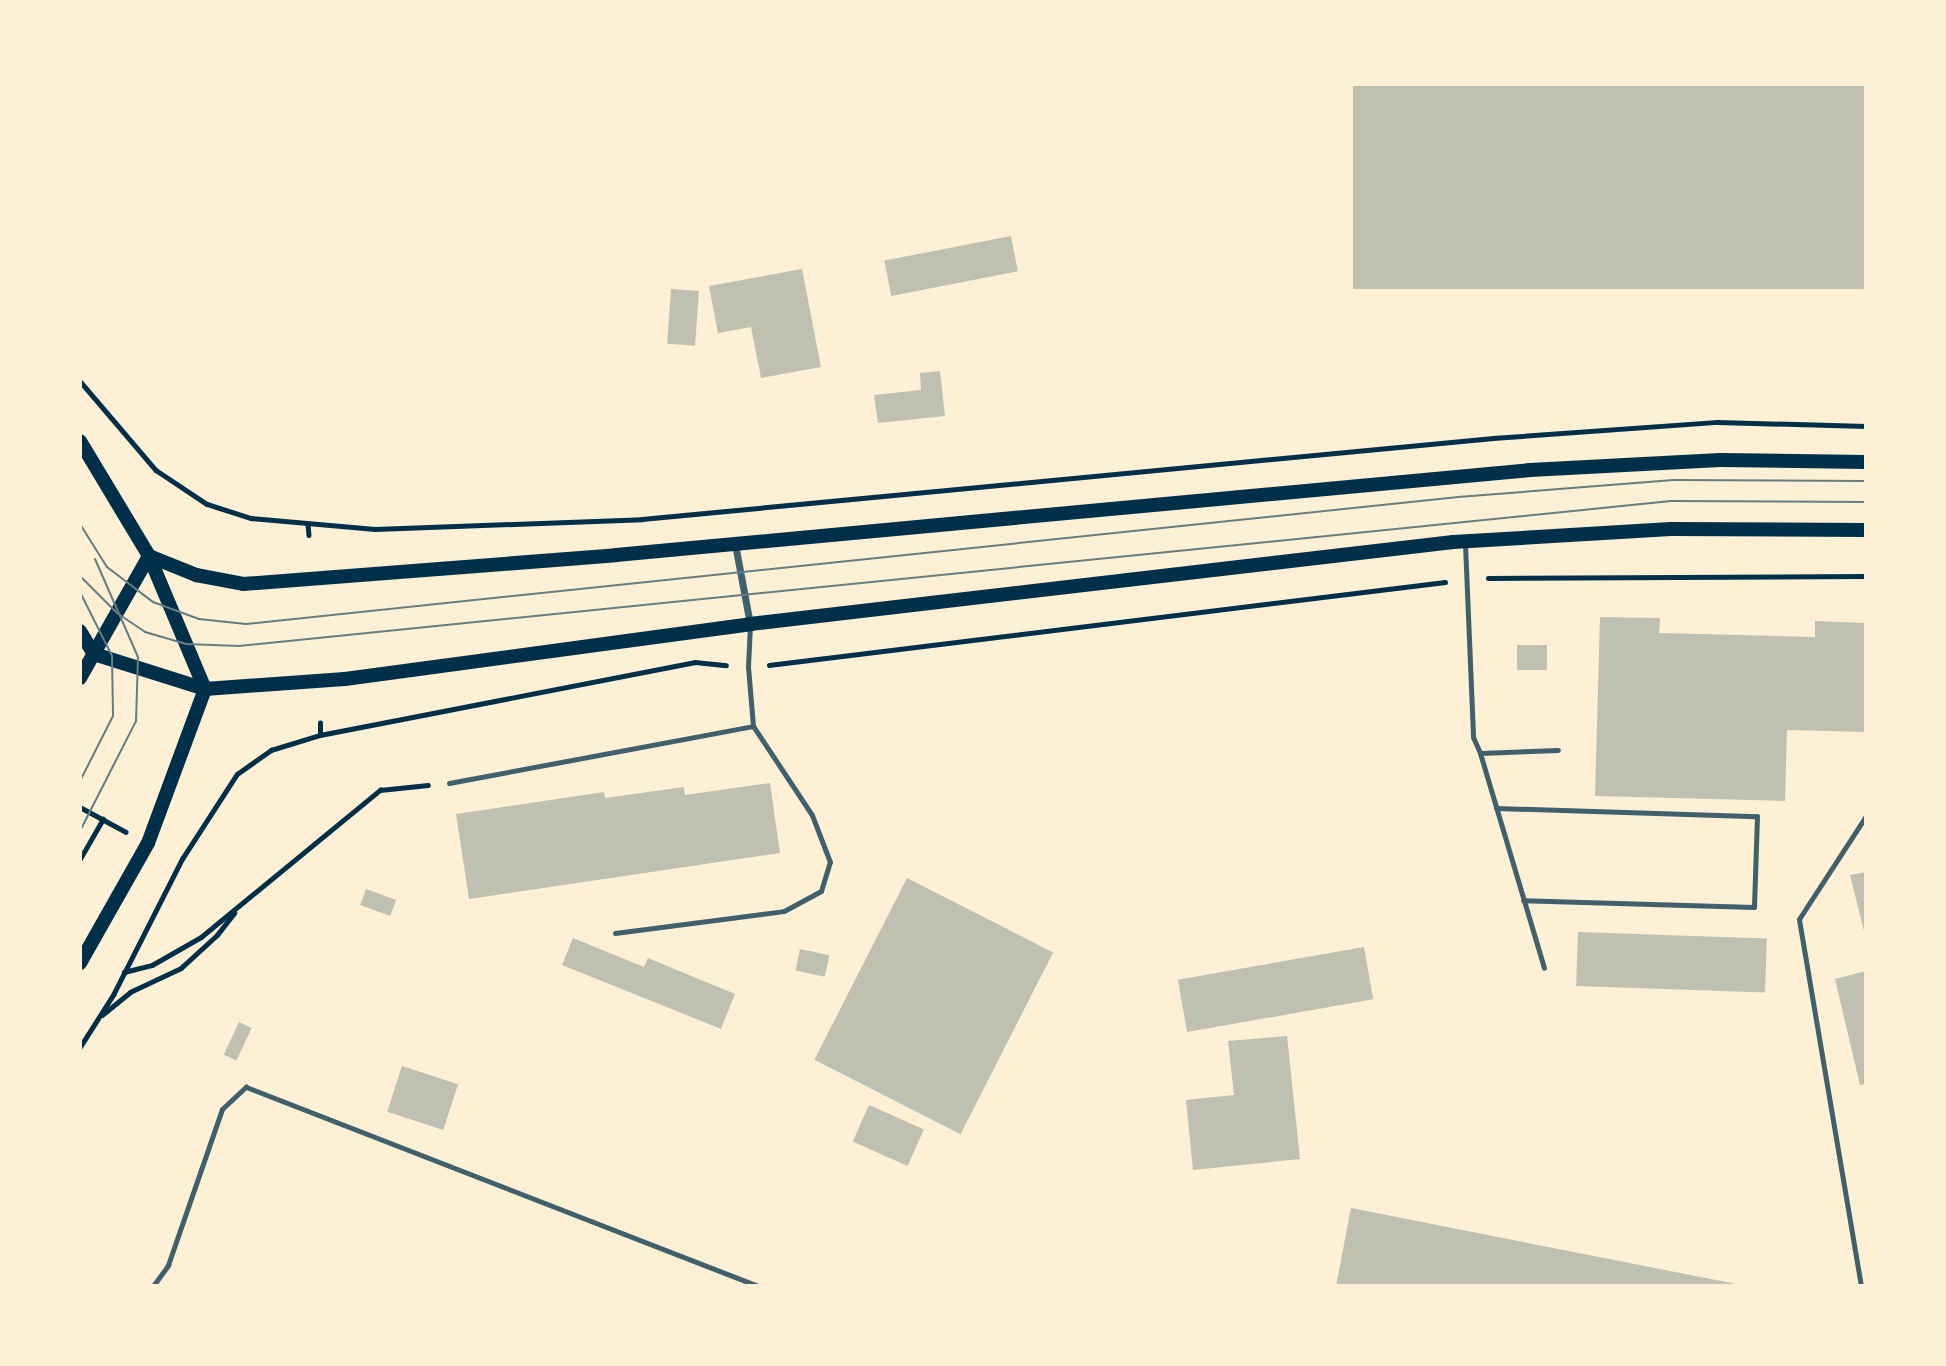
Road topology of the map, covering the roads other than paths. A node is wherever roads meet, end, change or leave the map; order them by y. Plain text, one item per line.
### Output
1 (80, 441) edge
2 (1866, 462) edge
3 (1866, 530) edge
4 (1465, 541) junction
5 (735, 543) junction
6 (149, 556) junction
7 (750, 624) junction
8 (80, 631) edge
9 (94, 654) junction
10 (80, 678) edge
11 (205, 689) junction
12 (753, 726) junction
13 (1558, 750) dead end
14 (1480, 753) junction
15 (449, 783) road end
16 (1496, 808) junction
17 (1866, 816) edge
18 (1524, 900) junction
19 (615, 933) dead end
20 (80, 963) edge
21 (1544, 968) dead end
22 (153, 1286) edge
23 (758, 1286) edge
24 (1861, 1286) edge

1 - 6 main road
2 - 5 main road
3 - 4 main road
4 - 7 main road
4 - 14 lane
5 - 6 main road
5 - 7 street
6 - 9 main road
6 - 11 main road
7 - 11 main road
7 - 12 lane
8 - 9 main road
9 - 10 main road
9 - 11 main road
11 - 20 main road
12 - 15 lane
12 - 19 lane
13 - 14 lane
14 - 16 lane
16 - 18 lane
16 - 18 lane
17 - 24 lane
18 - 21 lane
22 - 23 lane

